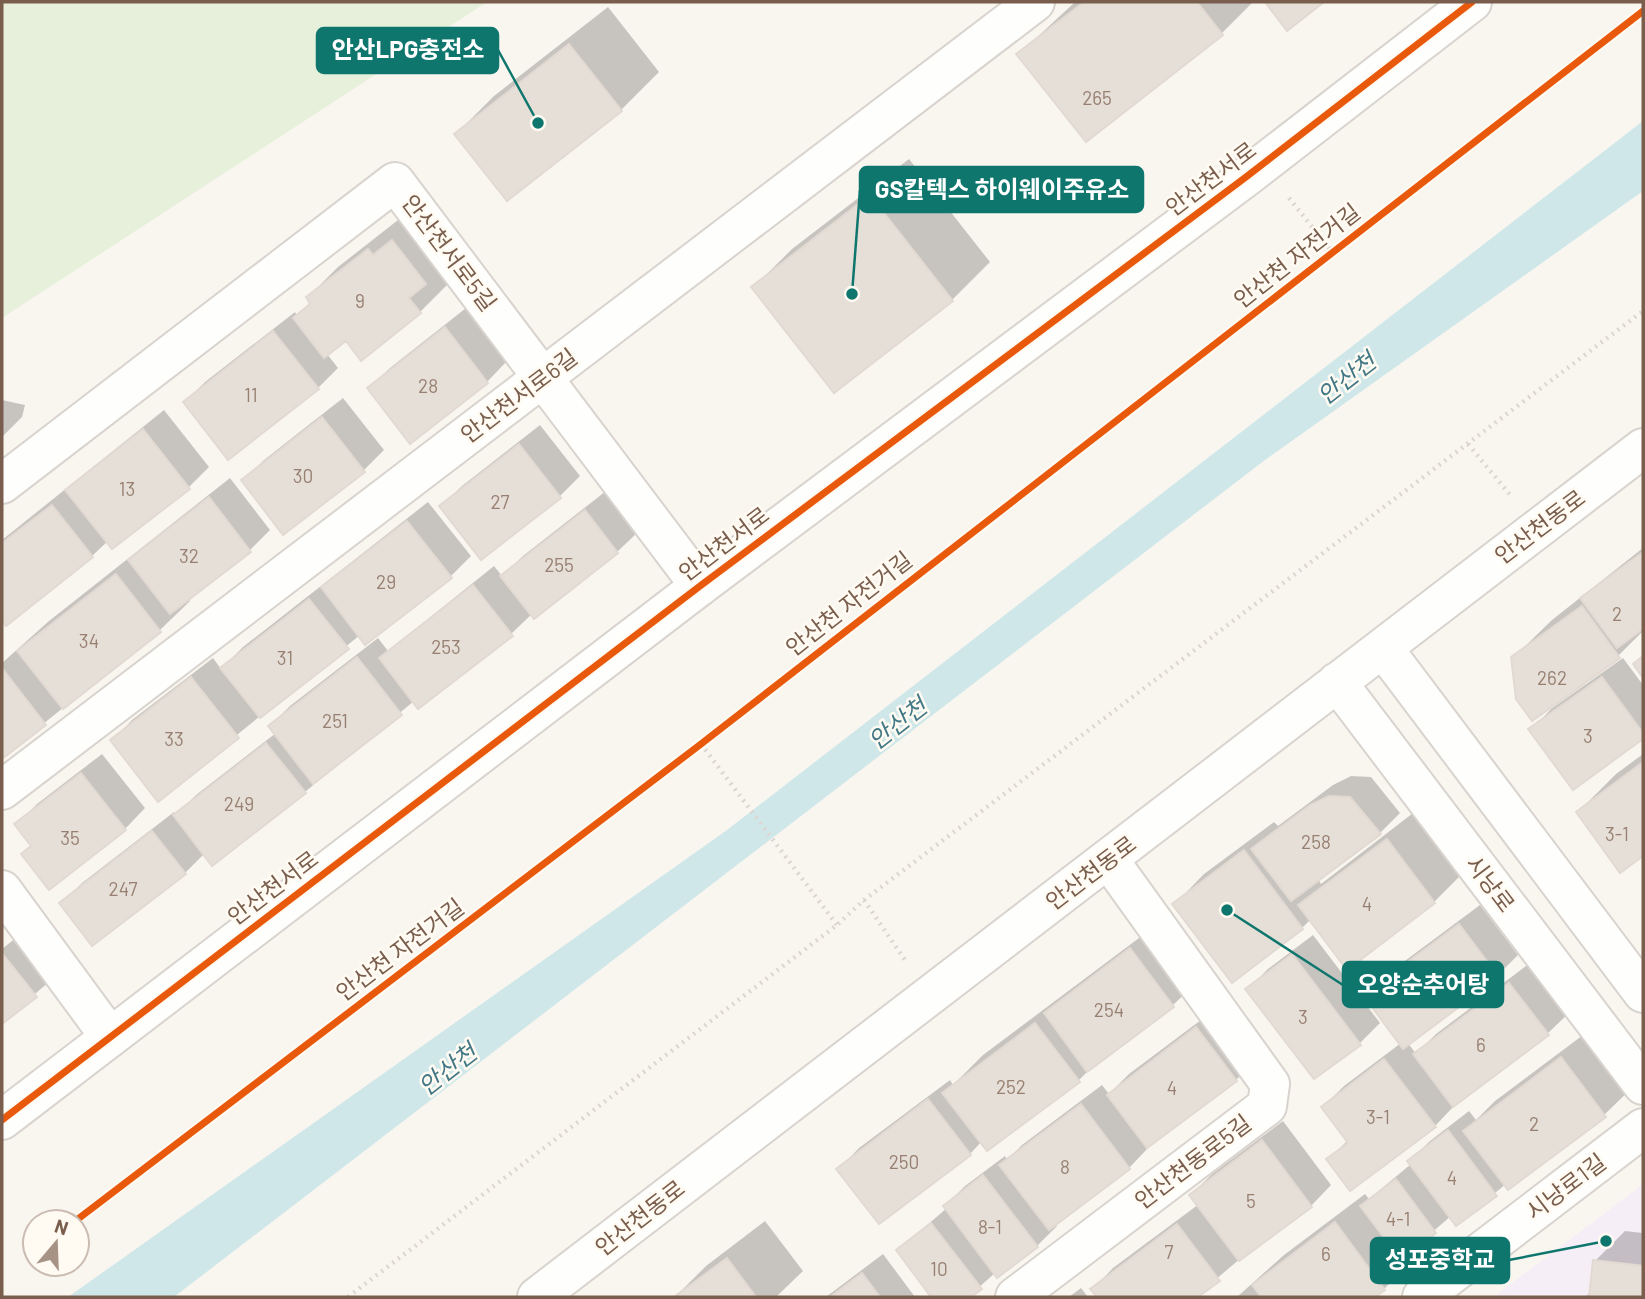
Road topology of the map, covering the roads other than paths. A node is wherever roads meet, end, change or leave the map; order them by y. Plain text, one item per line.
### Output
1 (1035, 2) edge
2 (1472, 2) edge
3 (543, 378) junction
4 (1643, 448) edge
5 (2, 484) edge
6 (700, 586) junction
7 (1383, 648) junction
8 (1337, 682) junction
9 (2, 790) edge
10 (1109, 860) junction
11 (2, 890) edge
12 (1643, 993) edge
13 (110, 1037) junction
14 (1643, 1085) edge
15 (2, 1120) edge
16 (1643, 1128) edge
17 (537, 1297) edge
18 (1015, 1297) edge
19 (1422, 1297) edge

1 - 3 street, 안산천서로6길
2 - 6 street, 안산천서로
3 - 5 street, 안산천서로5길
3 - 6 street, 안산천서로5길
3 - 9 street, 안산천서로6길
4 - 7 street, 안산천동로
6 - 13 street, 안산천서로
7 - 8 street, 안산천동로
7 - 12 street
8 - 10 street, 안산천동로
8 - 14 street, 시낭로
10 - 17 street, 안산천동로
10 - 18 street, 안산천동로5길
11 - 13 street
13 - 15 street, 안산천서로
16 - 19 street, 시낭로1길

